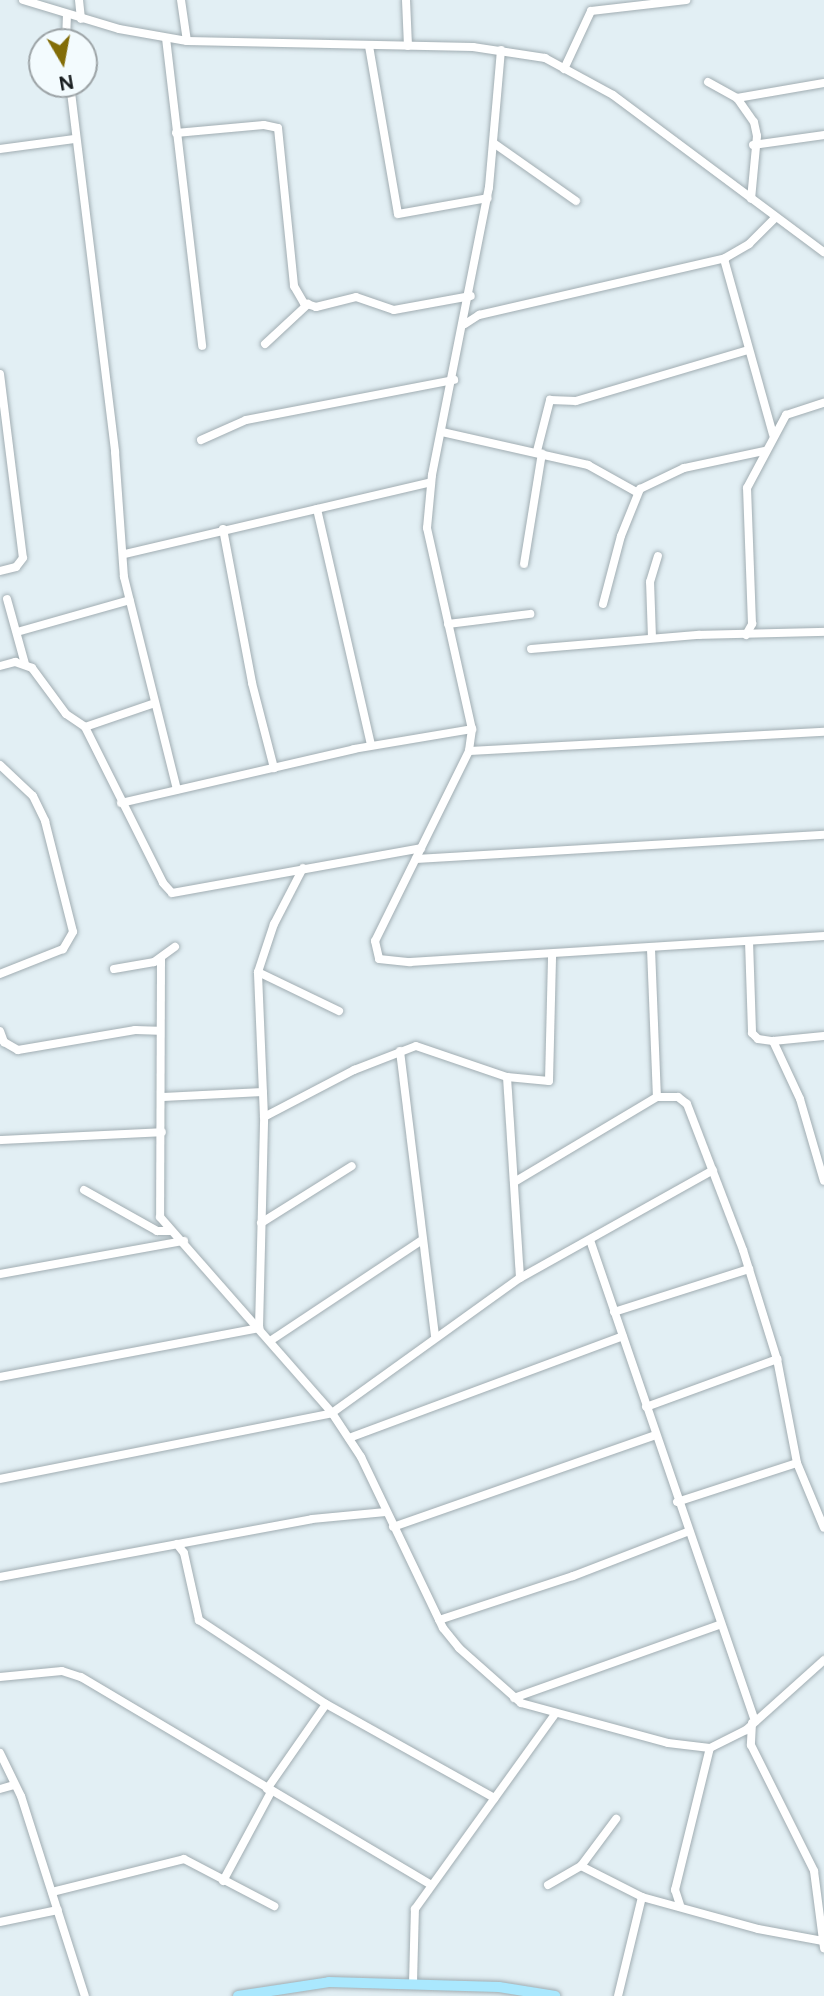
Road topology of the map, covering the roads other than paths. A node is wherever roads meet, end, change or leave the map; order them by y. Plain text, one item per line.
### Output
1 (23, 0) edge
2 (79, 0) edge
3 (181, 0) edge
4 (406, 0) edge
5 (686, 0) edge
6 (634, 4) edge
7 (67, 14) junction
8 (81, 19) junction
9 (66, 28) edge
10 (166, 38) junction
11 (187, 41) junction
12 (369, 46) junction
13 (408, 46) junction
14 (501, 50) junction
15 (564, 69) junction
16 (709, 82) dead end
17 (824, 83) edge
18 (70, 98) edge
19 (737, 98) junction
20 (176, 133) junction
21 (824, 135) edge
22 (74, 139) junction
23 (495, 144) junction
24 (753, 145) junction
25 (0, 149) edge
26 (488, 198) junction
27 (751, 199) junction
28 (576, 201) dead end
29 (775, 218) junction
30 (824, 252) edge
31 (724, 259) junction
32 (471, 296) junction
33 (308, 304) junction
34 (469, 306) junction
35 (479, 315) junction
36 (466, 324) junction
37 (265, 344) dead end
38 (202, 346) dead end
39 (748, 350) junction
40 (0, 374) edge
41 (454, 380) junction
42 (824, 403) edge
43 (443, 432) junction
44 (774, 434) junction
45 (201, 440) dead end
46 (764, 451) junction
47 (540, 452) junction
48 (431, 482) junction
49 (638, 493) junction
50 (317, 509) junction
51 (223, 529) junction
52 (124, 555) junction
53 (658, 556) dead end
54 (524, 564) dead end
55 (0, 571) edge
56 (7, 598) dead end
57 (130, 600) junction
58 (603, 604) dead end
59 (530, 614) dead end
60 (448, 624) junction
61 (752, 624) junction
62 (17, 632) junction
63 (824, 632) edge
64 (746, 635) junction
65 (759, 636) junction
66 (652, 638) junction
67 (531, 649) dead end
68 (24, 664) junction
69 (0, 666) edge
70 (155, 704) junction
71 (85, 727) junction
72 (472, 729) junction
73 (824, 732) edge
74 (371, 745) junction
75 (469, 751) junction
76 (0, 765) edge
77 (274, 768) junction
78 (177, 789) junction
79 (121, 803) junction
80 (824, 835) edge
81 (421, 848) junction
82 (416, 859) junction
83 (303, 868) junction
84 (824, 936) edge
85 (749, 941) junction
86 (175, 947) dead end
87 (651, 948) junction
88 (552, 954) junction
89 (161, 958) junction
90 (114, 969) dead end
91 (258, 972) junction
92 (0, 974) edge
93 (339, 1011) dead end
94 (0, 1031) edge
95 (158, 1031) junction
96 (824, 1036) edge
97 (773, 1041) junction
98 (400, 1051) junction
99 (507, 1077) junction
100 (263, 1093) junction
101 (163, 1097) junction
102 (657, 1097) junction
103 (264, 1117) junction
104 (162, 1132) junction
105 (0, 1140) edge
106 (352, 1166) dead end
107 (713, 1170) junction
108 (516, 1181) junction
109 (824, 1181) edge
110 (83, 1190) dead end
111 (261, 1223) junction
112 (171, 1231) junction
113 (422, 1240) junction
114 (590, 1240) junction
115 (184, 1241) junction
116 (749, 1269) junction
117 (0, 1274) edge
118 (520, 1278) junction
119 (614, 1312) junction
120 (259, 1328) junction
121 (435, 1336) junction
122 (623, 1336) junction
123 (270, 1341) junction
124 (777, 1359) junction
125 (0, 1377) edge
126 (646, 1407) junction
127 (332, 1413) junction
128 (655, 1435) junction
129 (349, 1438) junction
130 (797, 1463) junction
131 (0, 1479) edge
132 (379, 1497) junction
133 (677, 1502) junction
134 (366, 1510) junction
135 (386, 1512) junction
136 (393, 1527) junction
137 (824, 1528) edge
138 (687, 1532) junction
139 (191, 1541) junction
140 (177, 1544) junction
141 (184, 1553) junction
142 (0, 1577) edge
143 (439, 1620) junction
144 (719, 1625) junction
145 (824, 1660) edge
146 (0, 1677) edge
147 (514, 1698) junction
148 (326, 1704) junction
149 (556, 1713) junction
150 (754, 1722) junction
151 (731, 1739) junction
152 (751, 1745) junction
153 (710, 1748) junction
154 (0, 1753) edge
155 (15, 1785) junction
156 (0, 1789) edge
157 (269, 1791) junction
158 (494, 1798) junction
159 (616, 1819) dead end
160 (581, 1866) junction
161 (223, 1881) junction
162 (820, 1881) edge
163 (431, 1885) junction
164 (548, 1885) dead end
165 (675, 1890) junction
166 (52, 1892) junction
167 (642, 1897) junction
168 (660, 1900) junction
169 (680, 1905) junction
170 (274, 1906) dead end
171 (58, 1910) junction
172 (0, 1922) edge
173 (823, 1945) edge
174 (413, 1983) junction
175 (280, 1993) edge
176 (85, 1996) edge
177 (237, 1996) edge
178 (555, 1996) edge
179 (618, 1996) edge

1 - 7 street
2 - 8 street
3 - 11 street
4 - 13 street
5 - 6 street
6 - 15 street
7 - 8 street
7 - 9 street
8 - 10 street
10 - 11 street
10 - 20 street
11 - 12 street
12 - 13 street
12 - 26 street
13 - 14 street
14 - 15 street
14 - 23 street
15 - 27 street
16 - 19 street
17 - 19 street
18 - 22 street
19 - 24 street
20 - 33 street
20 - 38 street
21 - 24 street
22 - 25 street
22 - 52 street
23 - 26 street
23 - 28 street
24 - 27 street
26 - 32 street
27 - 29 street
29 - 30 street
29 - 31 street
31 - 35 street
31 - 39 street
32 - 33 street
32 - 34 street
33 - 37 street
34 - 35 street
34 - 36 street
35 - 36 street
36 - 41 street
39 - 44 street
39 - 47 street
40 - 55 street
41 - 43 street
41 - 45 street
42 - 44 street
43 - 47 street
43 - 48 street
44 - 46 street
46 - 49 street
46 - 61 street
47 - 49 street
47 - 54 street
48 - 50 street
48 - 60 street
49 - 58 street
50 - 51 street
50 - 74 street
51 - 52 street
51 - 77 street
52 - 57 street
53 - 66 street
56 - 62 street
57 - 62 street
57 - 70 street
59 - 60 street
60 - 72 street
61 - 64 street
61 - 65 street
62 - 68 street
63 - 65 street
64 - 65 street
64 - 66 street
66 - 67 street
68 - 69 street
68 - 71 street
70 - 71 street
70 - 78 street
71 - 79 street
72 - 74 street
72 - 75 street
73 - 75 street
74 - 77 street
75 - 81 street
76 - 92 street
77 - 78 street
78 - 79 street
79 - 83 street
80 - 82 street
81 - 82 street
81 - 83 street
82 - 88 street
83 - 91 street
84 - 85 street
85 - 87 street
85 - 97 street
86 - 89 street
87 - 88 street
87 - 102 street
88 - 99 street
89 - 90 street
89 - 95 street
91 - 93 street
91 - 100 street
94 - 95 street
95 - 101 street
96 - 97 street
97 - 109 street
98 - 99 street
98 - 103 street
98 - 113 street
99 - 108 street
100 - 101 street
100 - 103 street
101 - 104 street
102 - 107 street
102 - 108 street
103 - 111 street
104 - 105 street
104 - 112 street
106 - 111 street
107 - 114 street
107 - 116 street
108 - 118 street
110 - 112 street
111 - 120 street
112 - 115 street
113 - 121 street
113 - 123 street
114 - 118 street
114 - 119 street
115 - 117 street
115 - 120 street
116 - 119 street
116 - 124 street
118 - 121 street
119 - 122 street
120 - 123 street
120 - 125 street
121 - 127 street
122 - 126 street
122 - 129 street
123 - 127 street
124 - 126 street
124 - 130 street
126 - 128 street
127 - 129 street
127 - 131 street
128 - 133 street
128 - 136 street
129 - 132 street
130 - 133 street
130 - 137 street
132 - 134 street
132 - 135 street
133 - 138 street
134 - 135 street
134 - 139 street
135 - 136 street
136 - 143 street
138 - 143 street
138 - 144 street
139 - 140 street
139 - 141 street
140 - 141 street
140 - 142 street
141 - 148 street
143 - 147 street
144 - 147 street
144 - 150 street
145 - 150 street
146 - 157 street
147 - 149 street
148 - 157 street
148 - 158 street
149 - 153 street
149 - 158 street
150 - 151 street
150 - 152 street
151 - 152 street
151 - 153 street
152 - 162 street
153 - 165 street
154 - 155 street
155 - 156 street
155 - 166 street
157 - 161 street
157 - 163 street
158 - 163 street
159 - 160 street
160 - 164 street
160 - 167 street
161 - 166 street
161 - 170 street
162 - 173 street
163 - 174 street
165 - 168 street
165 - 169 street
166 - 171 street
167 - 168 street
167 - 179 street
168 - 169 street
169 - 173 street
171 - 172 street
171 - 176 street
174 - 175 main road
174 - 178 main road
175 - 177 main road

